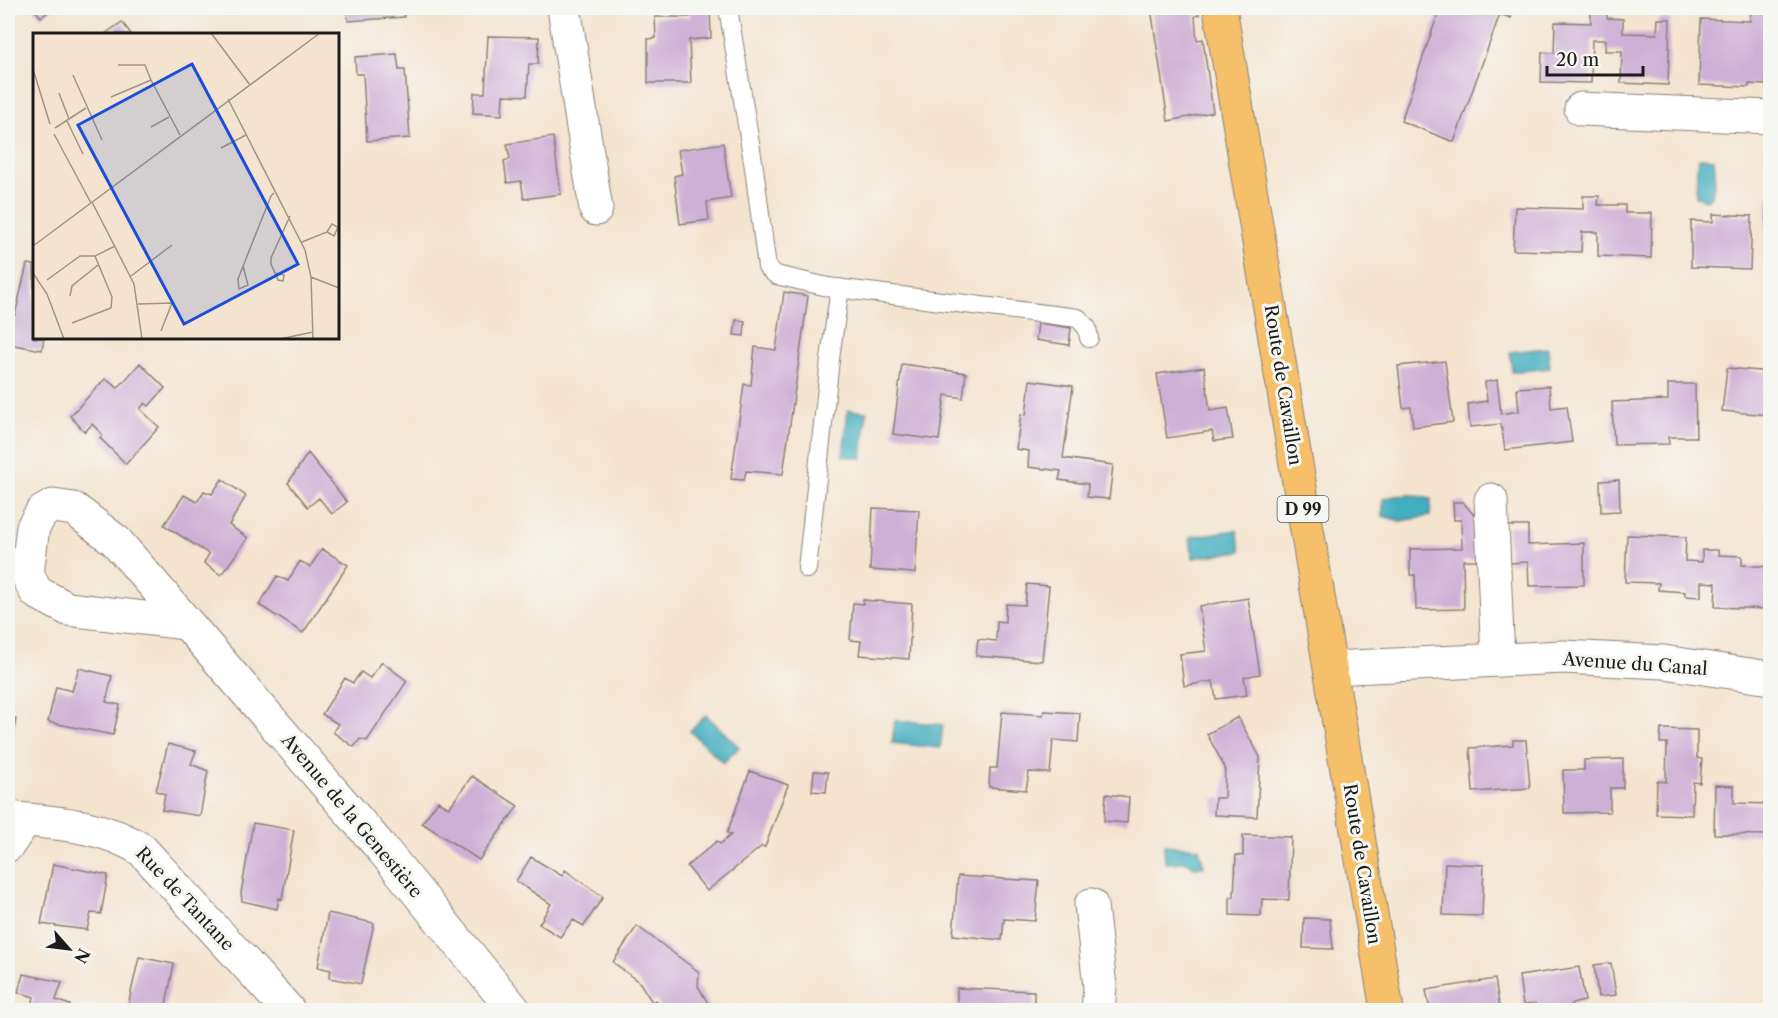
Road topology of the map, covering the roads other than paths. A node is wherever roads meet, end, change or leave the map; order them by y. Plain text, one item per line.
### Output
1 (564, 8) edge
2 (728, 8) edge
3 (1221, 8) edge
4 (1581, 109) dead end
5 (1770, 117) edge
6 (596, 210) dead end
7 (840, 288) junction
8 (1089, 338) dead end
9 (1491, 500) dead end
10 (807, 569) dead end
11 (186, 623) junction
12 (1498, 660) junction
13 (1330, 668) junction
14 (1770, 678) edge
15 (13, 827) edge
16 (1091, 905) dead end
17 (288, 1011) edge
18 (514, 1011) edge
19 (1098, 1011) edge
20 (1387, 1011) edge

1 - 6 street
2 - 7 lane
3 - 13 main road, Route de Cavaillon / D 99
4 - 5 street
7 - 8 lane
7 - 10 lane
9 - 12 street
11 - 11 street, Avenue de la Genestière
11 - 18 street, Avenue de la Genestière
12 - 13 street, Avenue du Canal
12 - 14 street, Avenue du Canal
13 - 20 main road, Route de Cavaillon / D 99
15 - 17 street, Rue de Tantane
16 - 19 street

